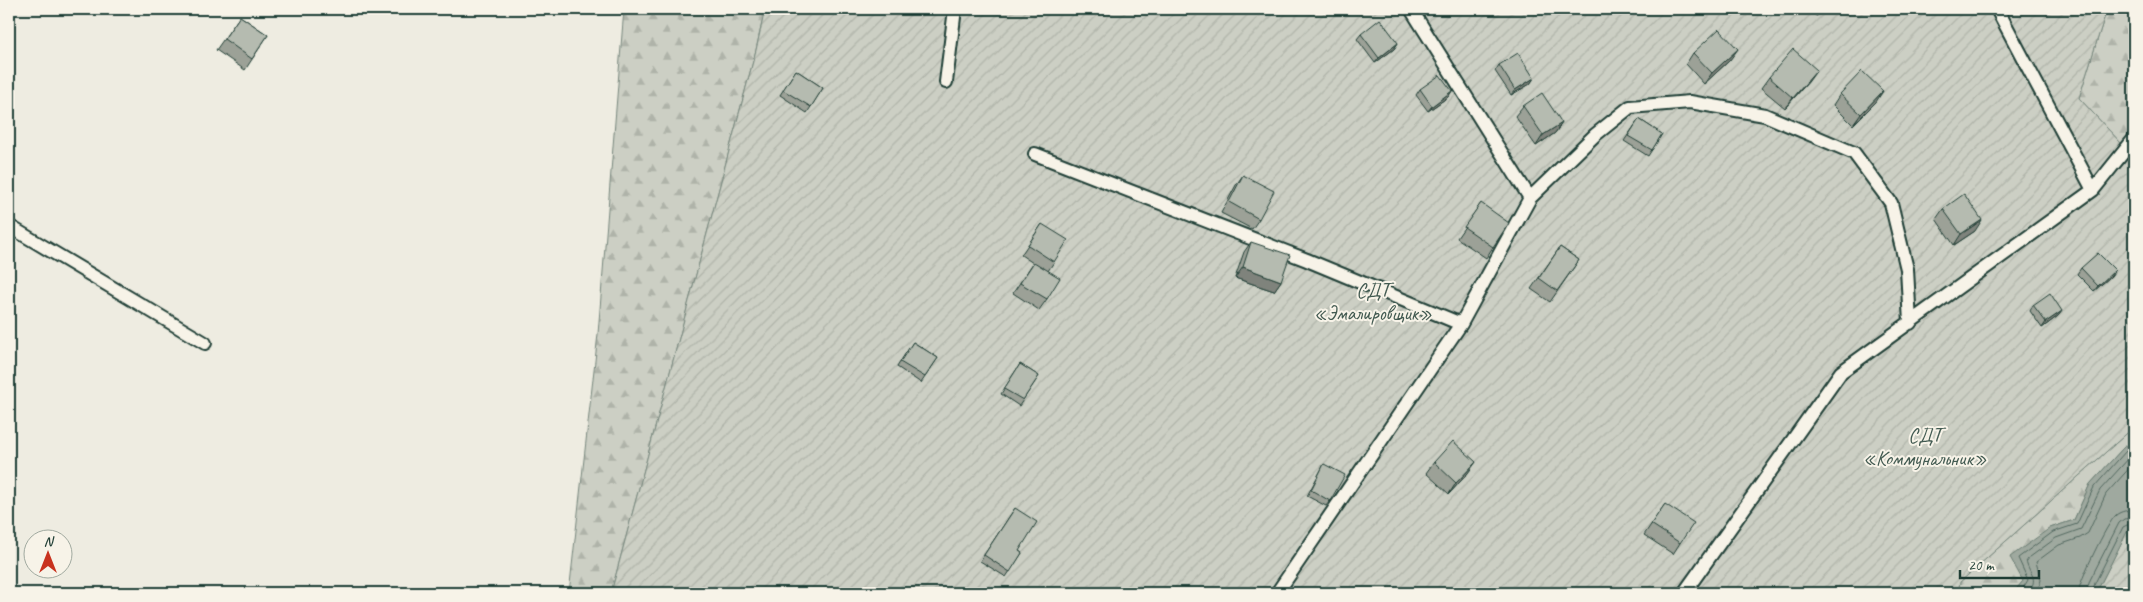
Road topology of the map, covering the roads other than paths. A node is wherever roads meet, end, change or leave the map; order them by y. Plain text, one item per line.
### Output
1 (955, 9) edge
2 (1410, 9) edge
3 (1997, 9) edge
4 (946, 82) dead end
5 (2134, 138) edge
6 (1035, 154) dead end
7 (2093, 190) junction
8 (1530, 198) junction
9 (9, 226) edge
10 (1910, 323) junction
11 (1461, 324) junction
12 (205, 343) dead end
13 (1277, 593) edge
14 (1684, 593) edge

1 - 4 lane
2 - 8 lane
3 - 7 lane
5 - 7 lane
6 - 11 lane
7 - 10 lane
8 - 10 lane
8 - 11 lane
9 - 12 lane
10 - 14 lane
11 - 13 lane

